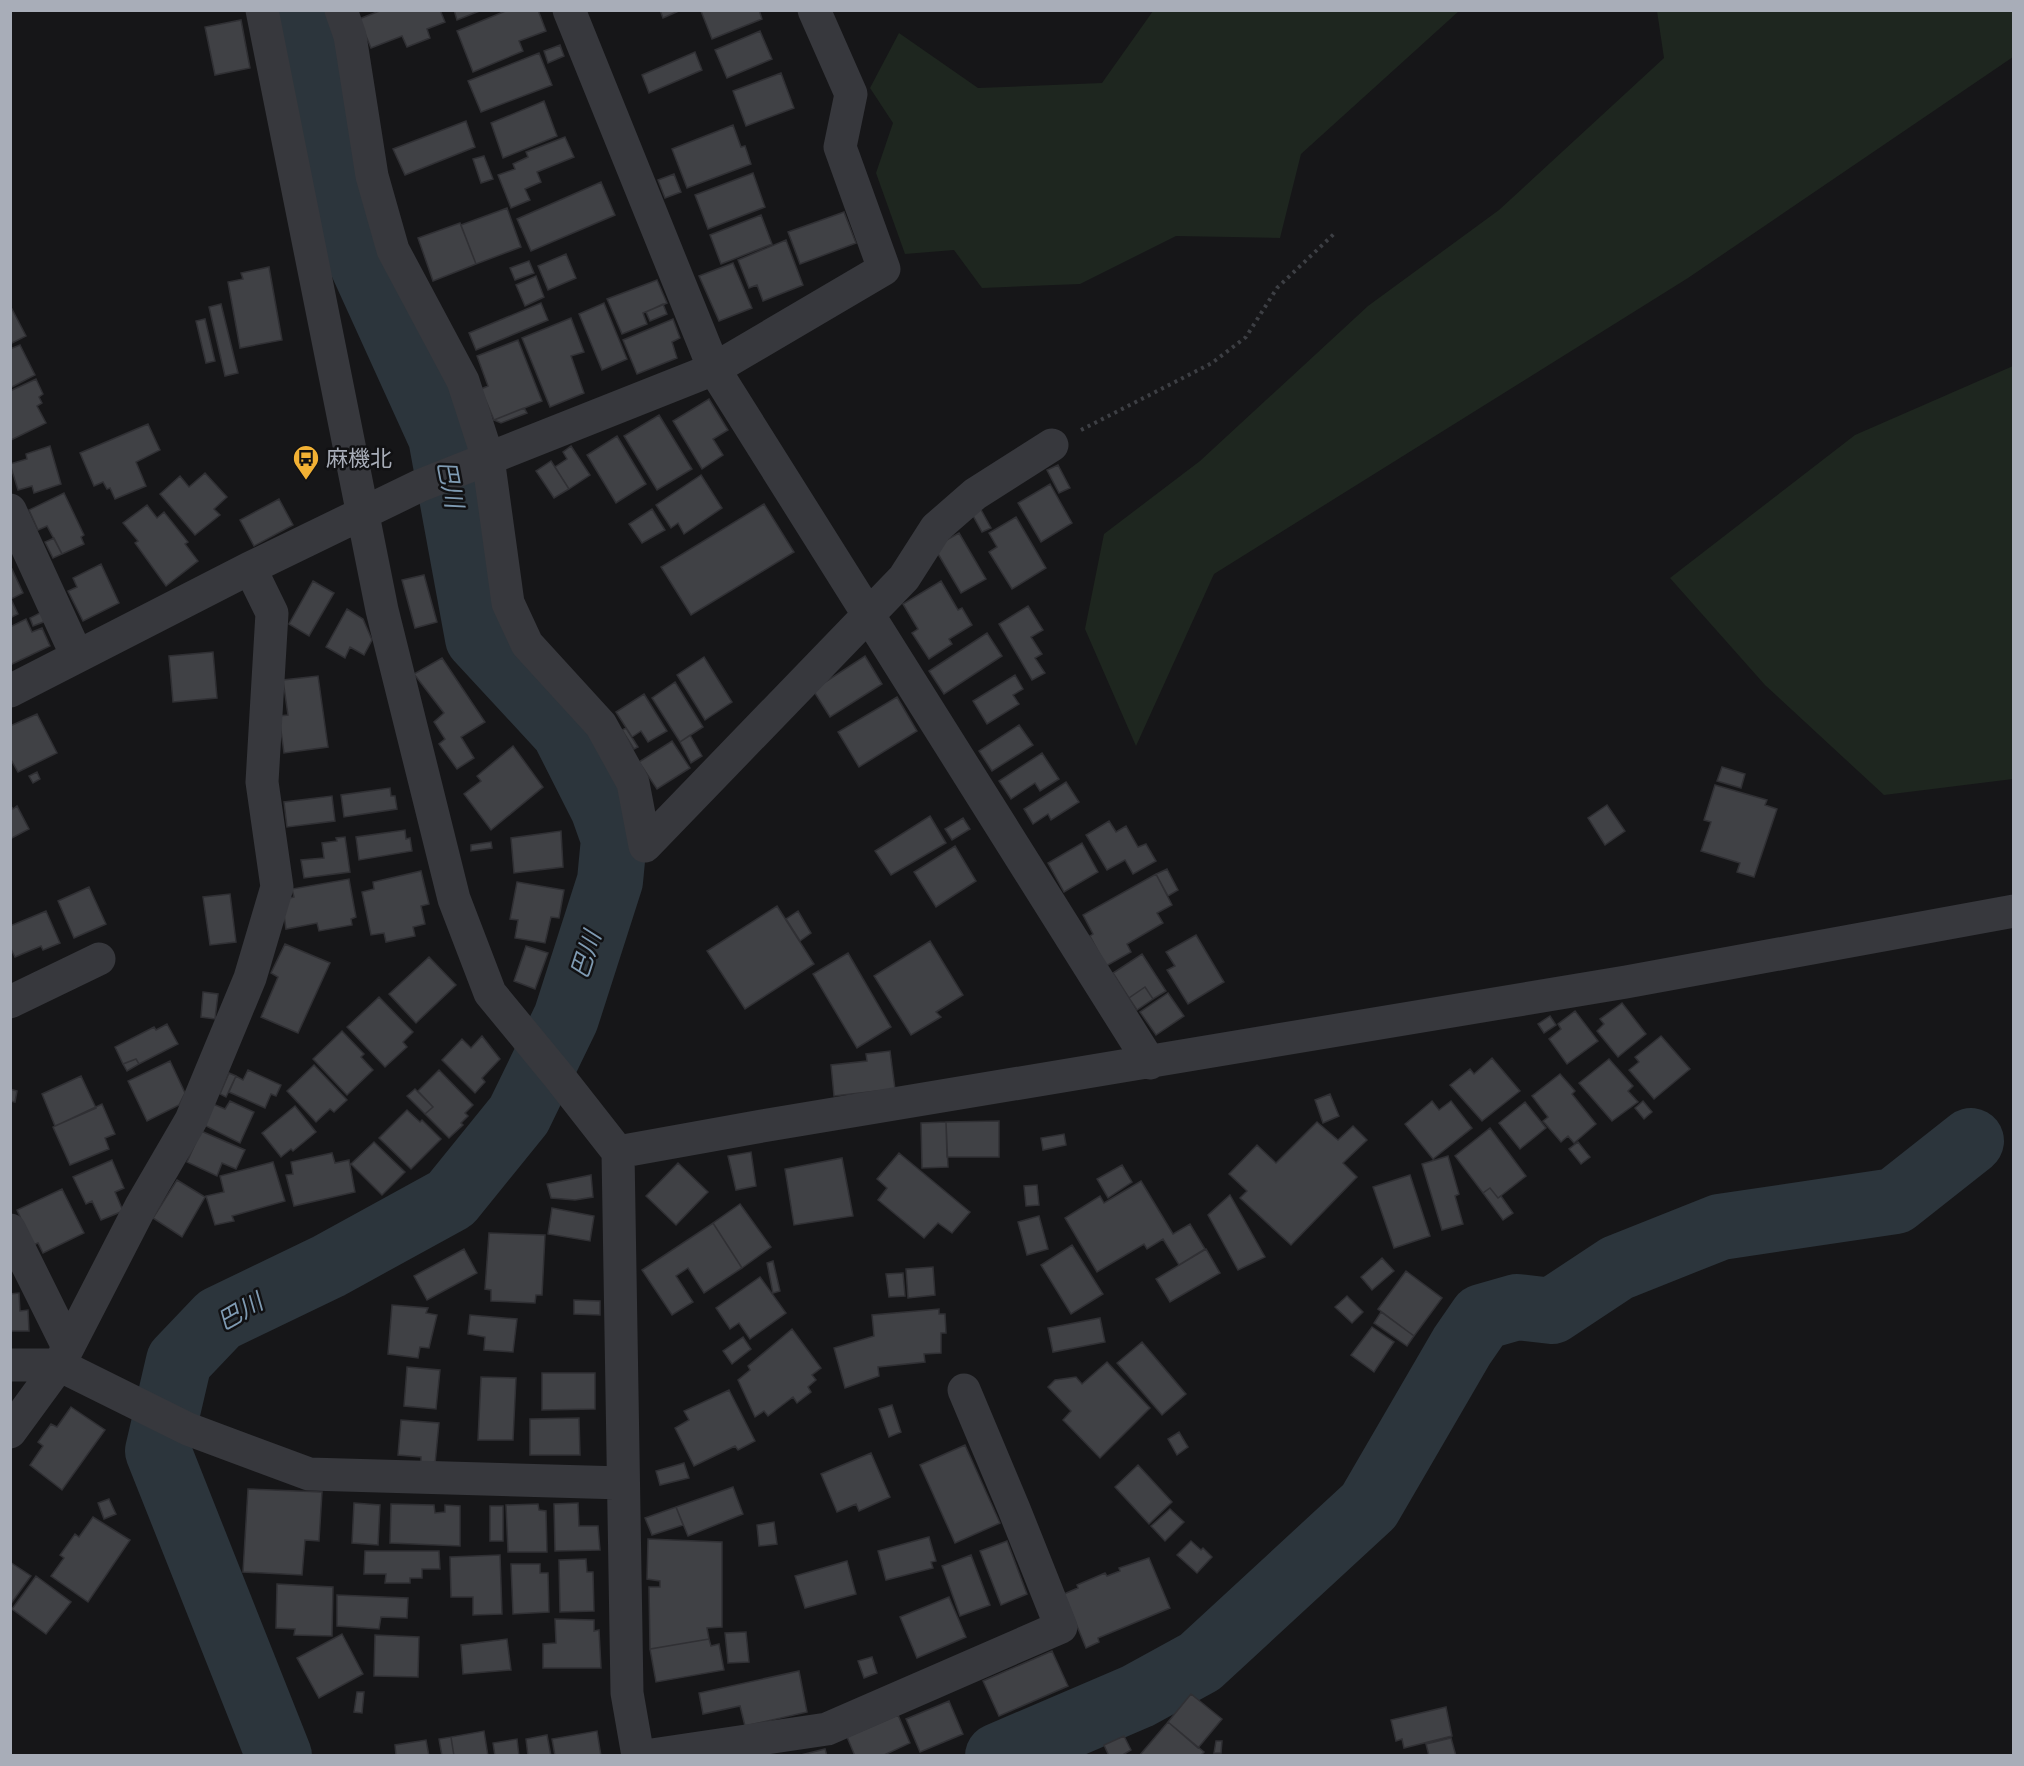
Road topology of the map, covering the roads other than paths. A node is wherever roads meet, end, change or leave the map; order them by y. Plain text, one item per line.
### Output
1 (262, 10) edge
2 (341, 10) edge
3 (569, 10) edge
4 (814, 10) edge
5 (714, 369) junction
6 (1052, 445) road end
7 (488, 458) junction
8 (10, 510) edge
9 (362, 513) junction
10 (250, 568) junction
11 (868, 615) junction
12 (77, 656) junction
13 (10, 691) edge
14 (2013, 911) edge
15 (99, 959) dead end
16 (10, 1002) edge
17 (1150, 1063) junction
18 (618, 1152) junction
19 (10, 1230) edge
20 (22, 1276) edge
21 (63, 1356) junction
22 (10, 1365) edge
23 (964, 1390) dead end
24 (10, 1432) edge
25 (624, 1483) junction
26 (638, 1755) edge
27 (645, 1755) edge

1 - 9 street
2 - 7 street
3 - 5 street
4 - 5 street
5 - 7 street
5 - 11 street
6 - 11 street
7 - 9 street
7 - 11 street
8 - 12 street
9 - 10 street
9 - 18 street
10 - 12 street
10 - 21 street
11 - 17 street
12 - 13 street
14 - 17 street
15 - 16 street
17 - 18 street
18 - 25 street
19 - 20 street
20 - 21 street
21 - 22 street
21 - 24 street
21 - 25 street
23 - 27 street
25 - 26 street

